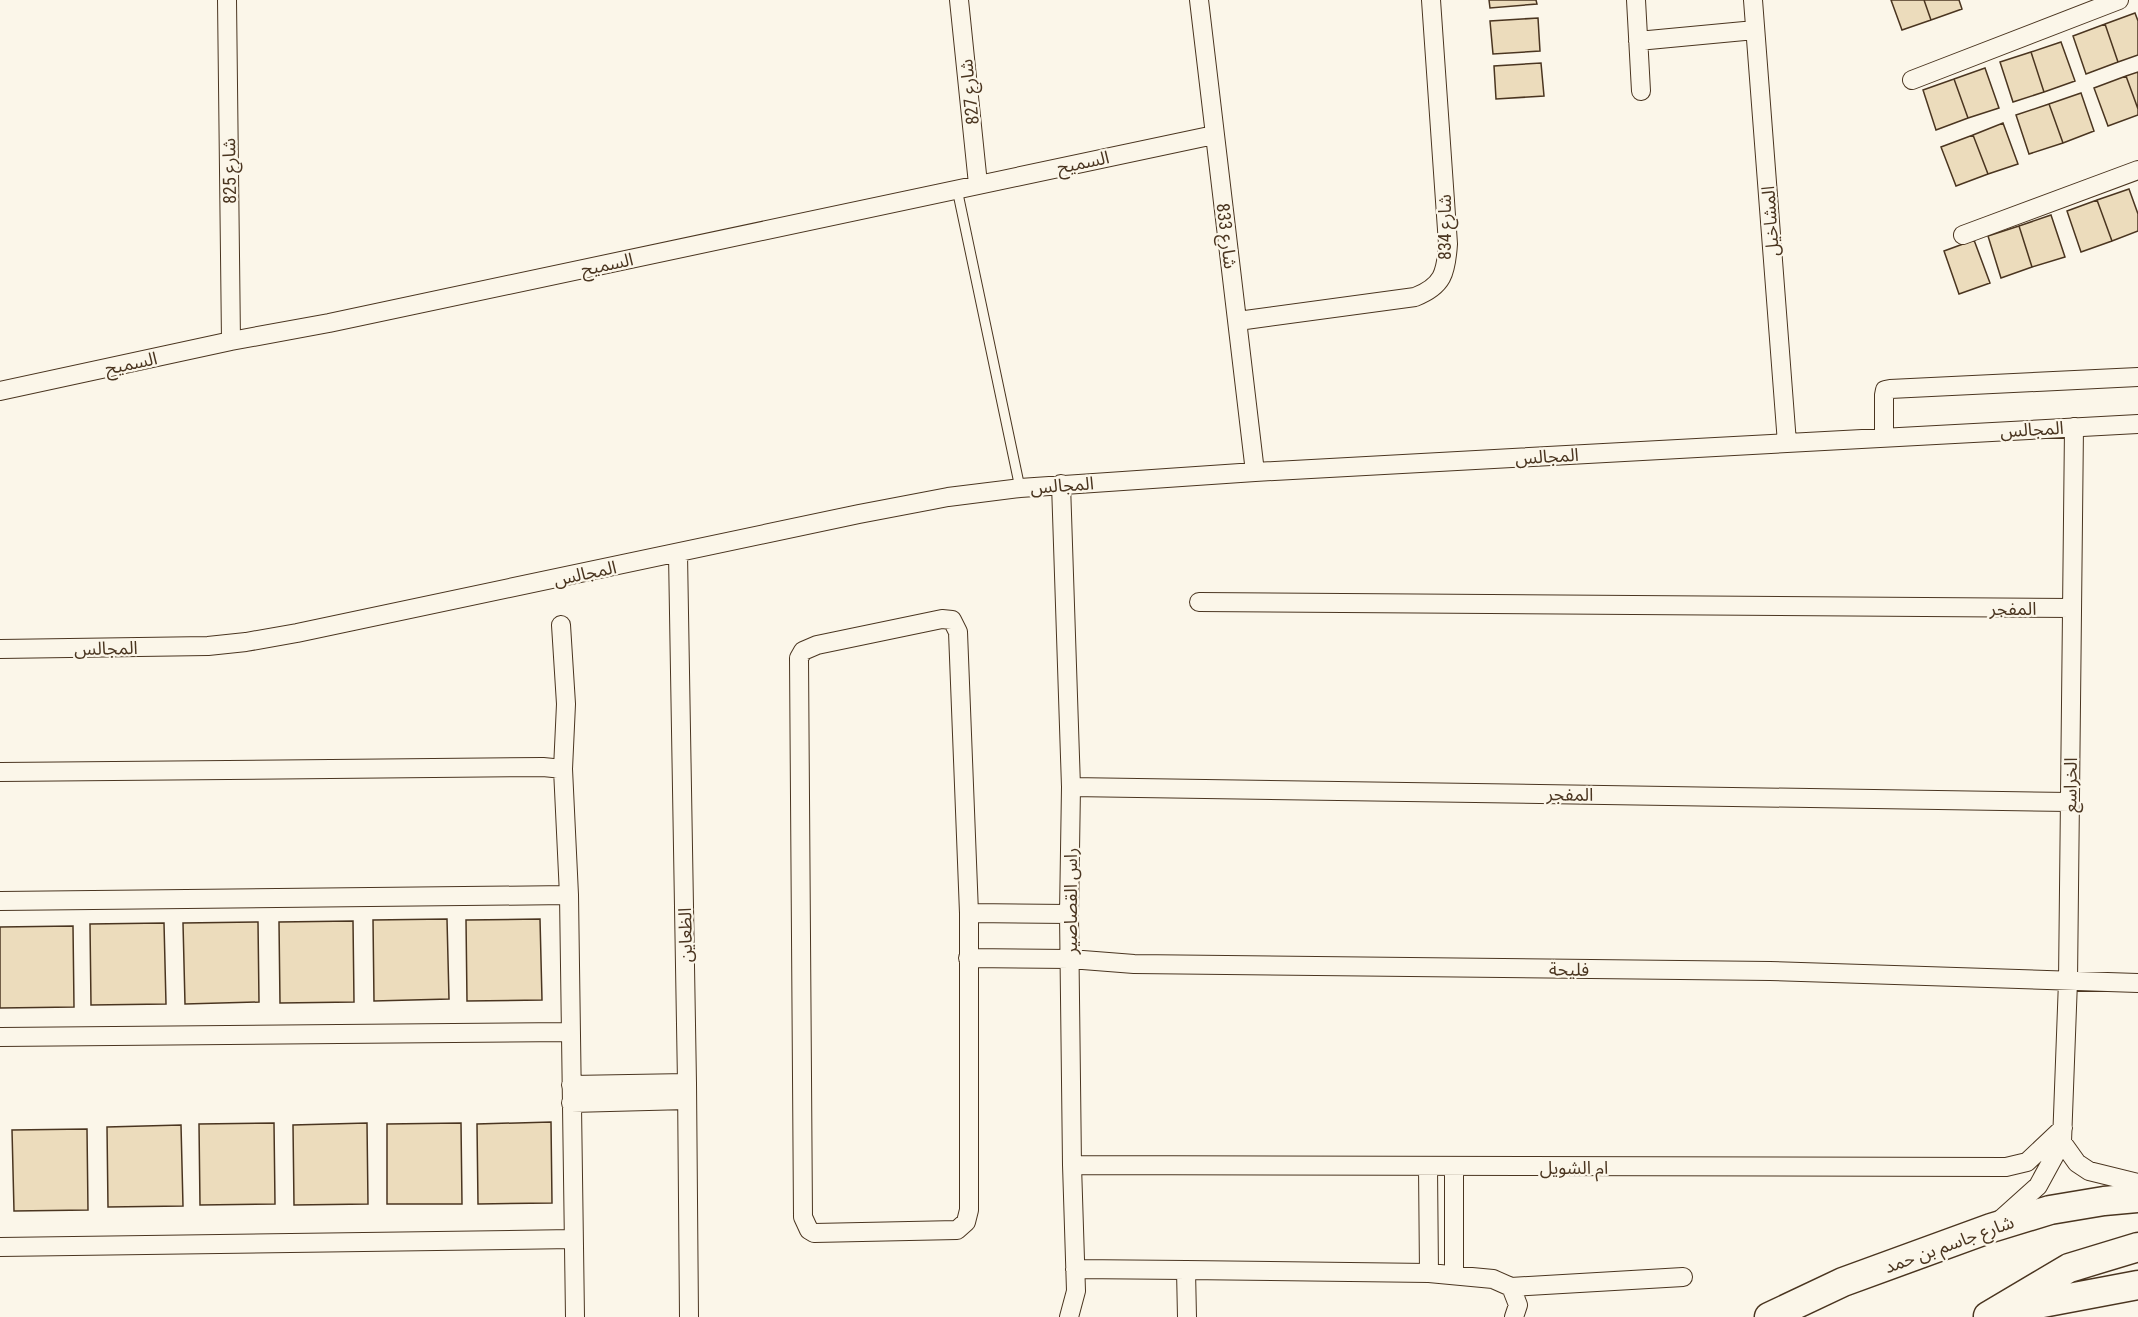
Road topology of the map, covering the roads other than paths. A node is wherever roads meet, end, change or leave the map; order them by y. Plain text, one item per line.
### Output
1 (227, 0) edge
2 (959, 0) edge
3 (1199, 0) edge
4 (1431, 0) edge
5 (1636, 0) edge
6 (1753, 0) edge
7 (2119, 0) edge
8 (1755, 30) junction
9 (1638, 41) junction
10 (1912, 80) dead end
11 (1641, 91) dead end
12 (1214, 135) junction
13 (2138, 170) edge
14 (978, 184) junction
15 (957, 189) junction
16 (1963, 236) dead end
17 (1238, 321) junction
18 (231, 341) junction
19 (2138, 377) edge
20 (0, 391) edge
21 (2138, 424) edge
22 (2074, 427) junction
23 (1884, 438) junction
24 (1787, 443) junction
25 (1255, 472) junction
26 (1061, 484) junction
27 (1020, 488) junction
28 (678, 554) junction
29 (1199, 603) dead end
30 (2072, 608) junction
31 (561, 625) dead end
32 (0, 649) edge
33 (563, 769) junction
34 (0, 772) edge
35 (1071, 787) junction
36 (2070, 802) junction
37 (569, 895) junction
38 (0, 901) edge
39 (969, 913) junction
40 (1069, 914) junction
41 (968, 958) junction
42 (1070, 959) junction
43 (2067, 981) junction
44 (2138, 983) edge
45 (570, 1032) junction
46 (0, 1038) edge
47 (687, 1091) junction
48 (571, 1094) junction
49 (2062, 1135) junction
50 (1072, 1165) junction
51 (1428, 1167) junction
52 (1454, 1167) junction
53 (2138, 1183) edge
54 (2138, 1198) edge
55 (1991, 1228) junction
56 (573, 1239) junction
57 (0, 1247) edge
58 (2138, 1247) edge
59 (1075, 1269) junction
60 (1186, 1270) junction
61 (1429, 1273) junction
62 (1454, 1275) junction
63 (1683, 1277) dead end
64 (2138, 1285) edge
65 (1511, 1287) junction
66 (1986, 1316) edge
67 (575, 1317) edge
68 (689, 1317) edge
69 (1069, 1317) edge
70 (1187, 1317) edge
71 (1514, 1317) edge
72 (1769, 1317) edge

1 - 18 street, شارع 825
2 - 14 street, شارع 827
3 - 12 street, شارع 833
4 - 17 street, شارع 834
5 - 9 street
6 - 8 street, المشاخيل
7 - 10 street
8 - 9 street
8 - 24 street, المشاخيل
9 - 11 street
12 - 14 street, السميح
12 - 17 street, شارع 833
13 - 16 street
14 - 15 street, السميح
15 - 18 street, السميح
15 - 27 lane
17 - 25 street, شارع 833
18 - 20 street, السميح
19 - 23 street
21 - 22 street, المجالس
22 - 23 street, المجالس
22 - 30 street, الخراسع
23 - 24 street, المجالس
24 - 25 street, المجالس
25 - 26 street, المجالس
26 - 27 street, المجالس
26 - 35 street, راس القصاصير
27 - 28 street, المجالس
28 - 32 street, المجالس
28 - 47 street, الظعاين
29 - 30 street, المفجر
30 - 36 street, الخراسع
31 - 33 street
33 - 34 street
33 - 37 street
35 - 36 street, المفجر
35 - 40 street, راس القصاصير
36 - 43 street, الخراسع
37 - 38 street
37 - 45 street
39 - 40 street
39 - 41 street
39 - 41 street
40 - 42 street, راس القصاصير
41 - 42 street, فليحة
42 - 43 street, فليحة
42 - 50 street, راس القصاصير
43 - 44 street, فليحة
43 - 49 street, الخراسع
45 - 46 street
45 - 48 street
47 - 48 street
47 - 68 street, الظعاين
48 - 56 street
49 - 52 street, ام الشويل
49 - 53 street
49 - 55 street, الخراسع
50 - 51 street, ام الشويل
50 - 59 street, راس القصاصير
51 - 52 street, ام الشويل
51 - 61 street
52 - 62 street
54 - 55 main road, شارع جاسم بن حمد
55 - 72 main road, شارع جاسم بن حمد
56 - 57 street
56 - 67 street
58 - 66 main road
59 - 60 street
59 - 69 street, راس القصاصير
60 - 61 street
60 - 70 street
61 - 62 street
62 - 65 street
63 - 65 street
64 - 66 main road
65 - 71 street

